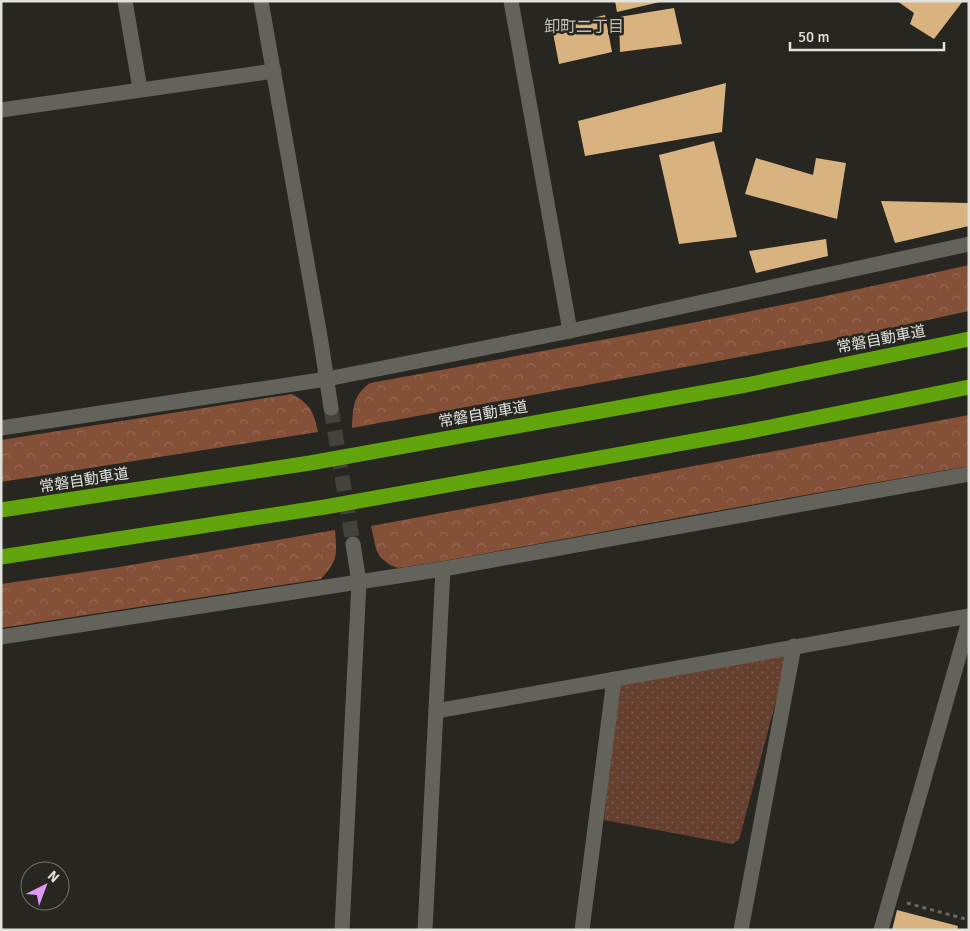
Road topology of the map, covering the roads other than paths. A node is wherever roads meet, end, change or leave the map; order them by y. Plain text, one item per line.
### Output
1 (125, 1) edge
2 (261, 1) edge
3 (511, 1) edge
4 (274, 71) junction
5 (140, 89) junction
6 (1, 110) edge
7 (969, 244) edge
8 (570, 331) junction
9 (969, 339) edge
10 (327, 379) junction
11 (969, 387) edge
12 (331, 408) tunnel mouth
13 (1, 428) edge
14 (969, 474) edge
15 (1, 510) edge
16 (353, 544) tunnel mouth
17 (1, 557) edge
18 (443, 569) junction
19 (360, 582) junction
20 (969, 616) edge
21 (969, 622) edge
22 (1, 637) edge
23 (794, 646) junction
24 (614, 679) junction
25 (436, 711) junction
26 (342, 930) edge
27 (425, 930) edge
28 (582, 930) edge
29 (741, 930) edge
30 (881, 930) edge

1 - 5 street
2 - 4 street
3 - 8 street
4 - 5 street
4 - 10 street
5 - 6 street
7 - 8 street
8 - 10 street
9 - 15 highway, 常磐自動車道
10 - 12 street
10 - 13 street
11 - 17 highway
14 - 18 street
16 - 19 street
18 - 19 street
18 - 25 street
19 - 22 street
19 - 26 street
20 - 23 street
21 - 30 street
23 - 24 street
23 - 29 street
24 - 25 street
24 - 28 street
25 - 27 street

